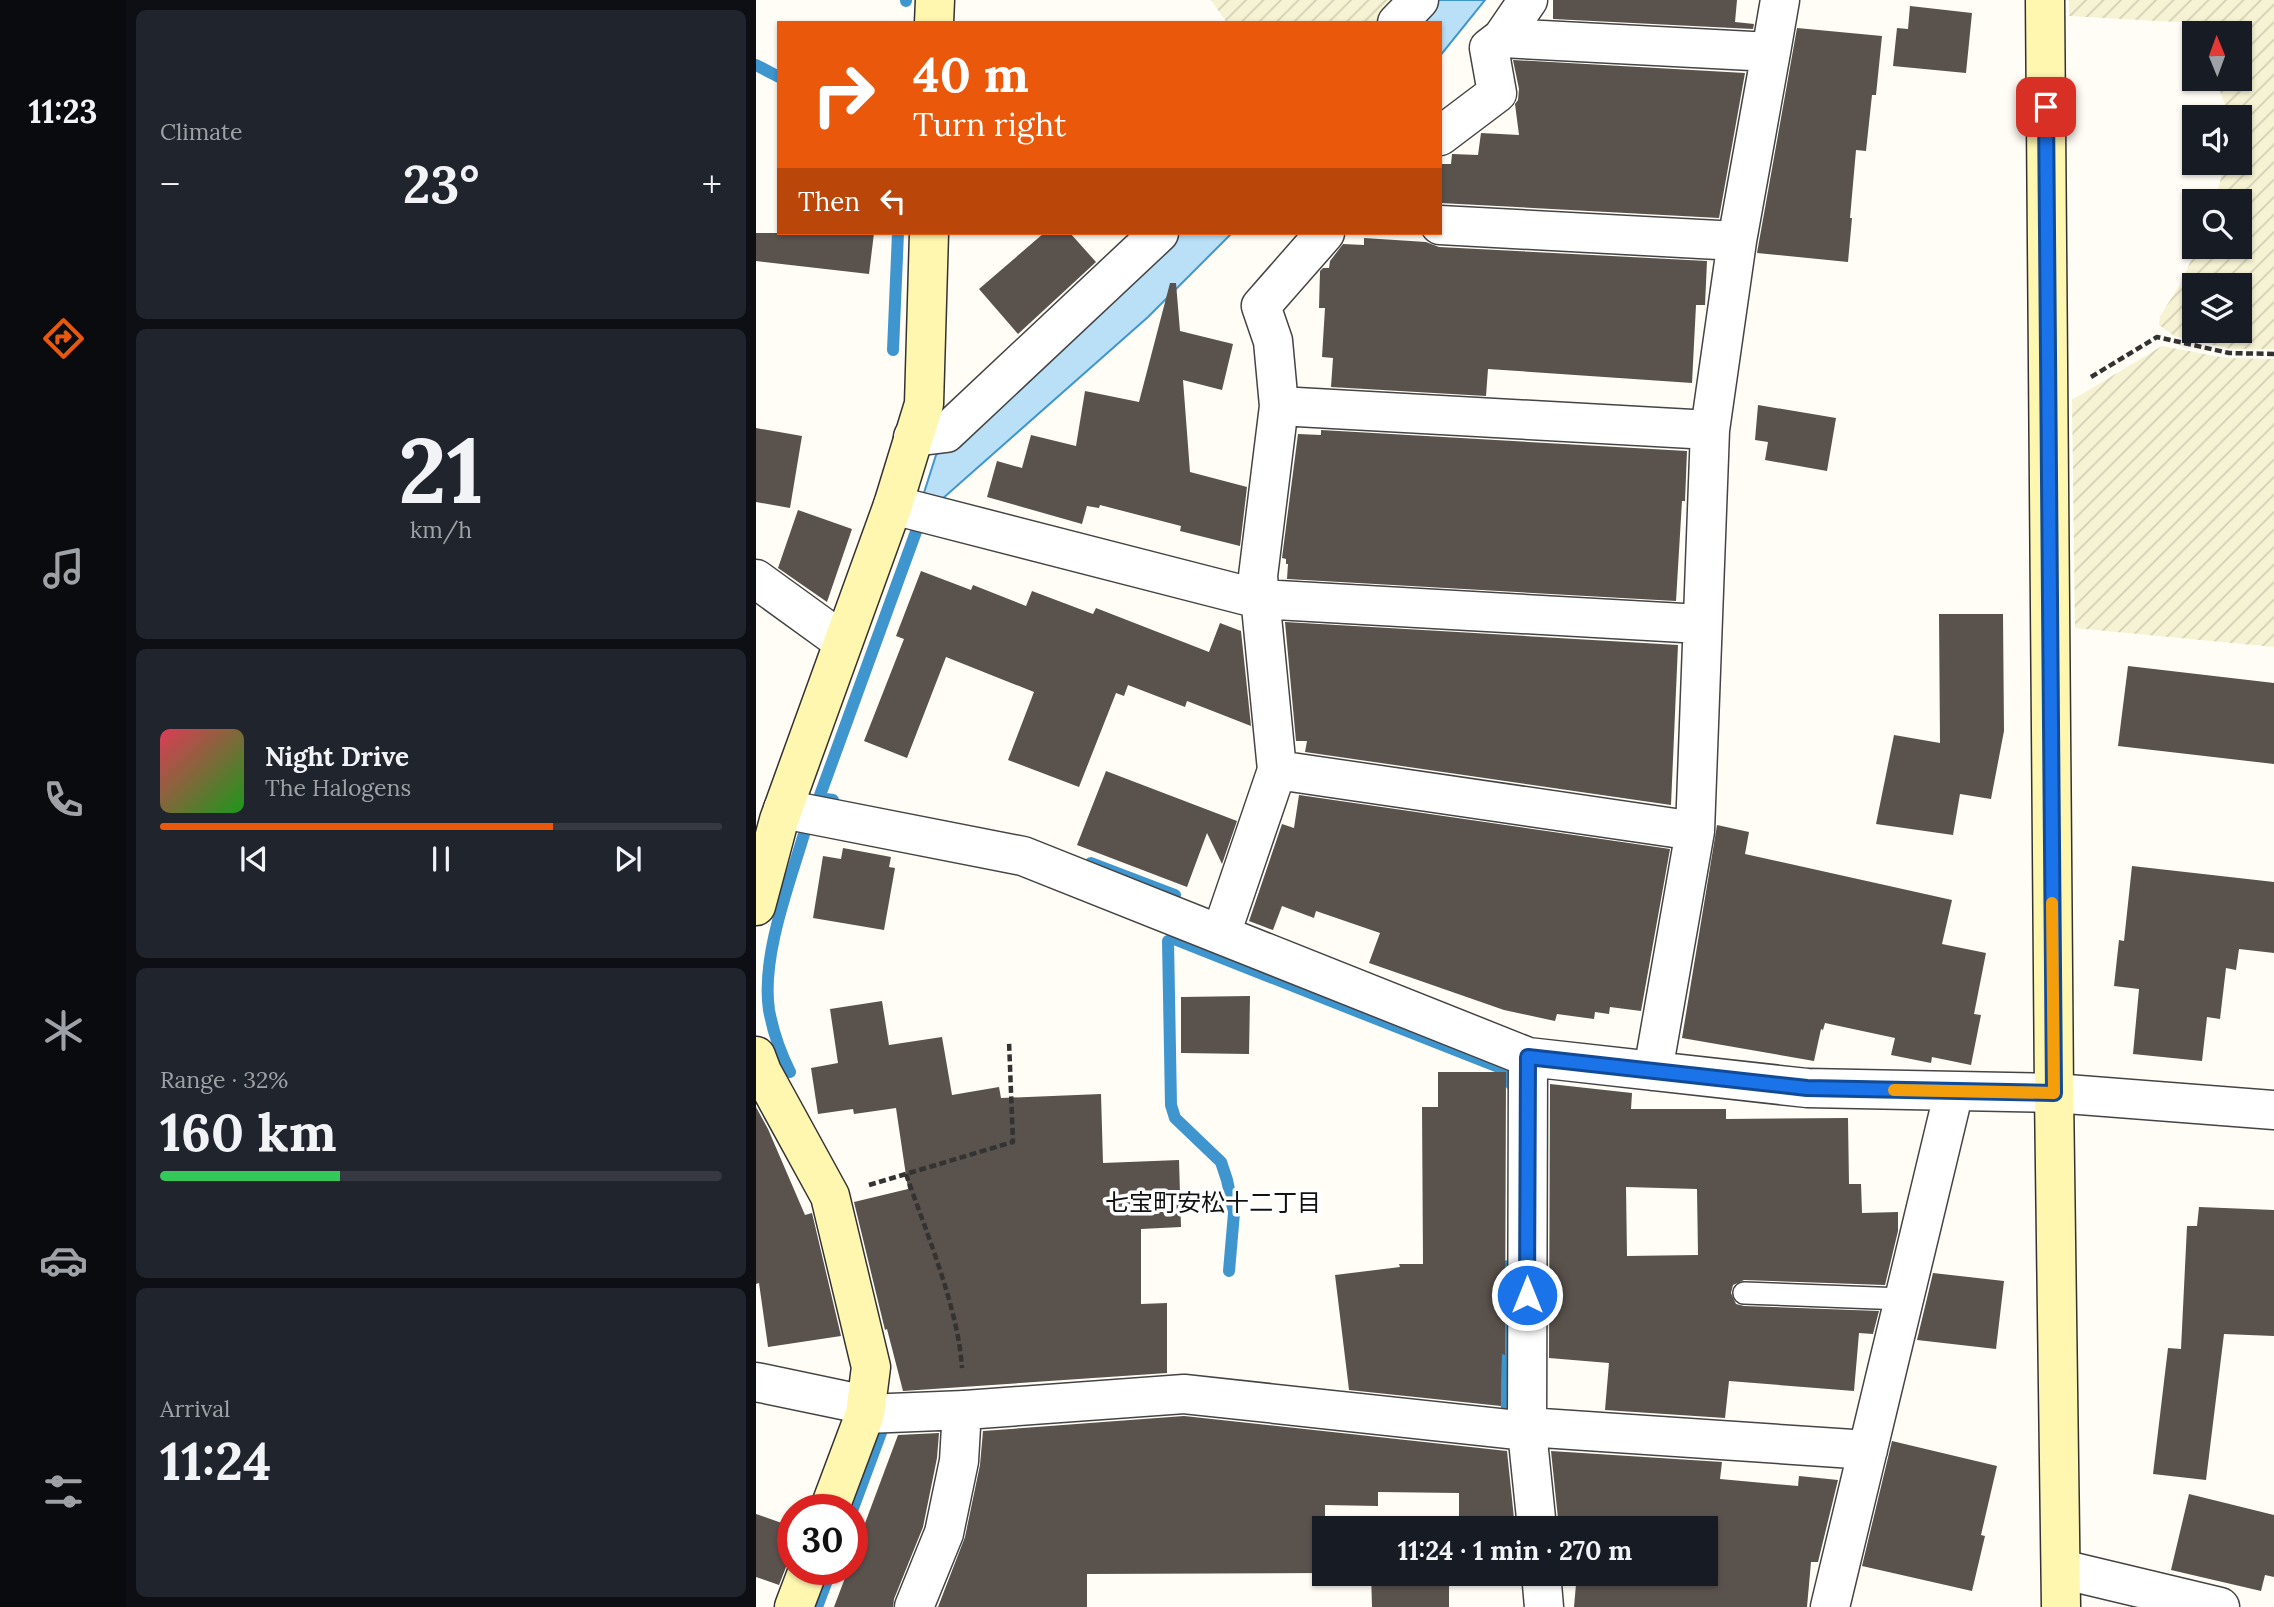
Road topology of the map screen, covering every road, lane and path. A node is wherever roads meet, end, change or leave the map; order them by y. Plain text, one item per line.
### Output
1 (935, 0) edge
2 (1419, 0) edge
3 (1528, 0) edge
4 (1780, 0) edge
5 (2045, 0) edge
6 (934, 21) edge
7 (1399, 21) edge
8 (1502, 37) junction
9 (1771, 52) junction
10 (1442, 134) edge
11 (1442, 225) edge
12 (929, 235) edge
13 (1157, 235) edge
14 (1323, 235) edge
15 (1737, 241) junction
16 (2274, 354) edge
17 (2048, 403) junction
18 (1279, 406) junction
19 (1710, 430) junction
20 (914, 437) junction
21 (893, 505) junction
22 (756, 579) edge
23 (1259, 599) junction
24 (1701, 624) junction
25 (844, 642) junction
26 (1277, 770) junction
27 (773, 814) edge
28 (1695, 831) junction
29 (756, 906) edge
30 (1221, 934) junction
31 (1009, 1041) dead end
32 (756, 1056) edge
33 (1528, 1057) junction
34 (1653, 1071) junction
35 (1954, 1091) junction
36 (2054, 1093) junction
37 (2274, 1111) edge
38 (906, 1174) junction
39 (830, 1196) junction
40 (1744, 1293) dead end
41 (1903, 1298) junction
42 (756, 1382) edge
43 (866, 1409) junction
44 (964, 1410) junction
45 (1527, 1429) junction
46 (1868, 1450) junction
47 (835, 1494) edge
48 (1536, 1516) edge
49 (2061, 1569) junction
50 (802, 1585) edge
51 (1542, 1586) edge
52 (794, 1607) edge
53 (914, 1607) edge
54 (1544, 1607) edge
55 (1830, 1607) edge
56 (2061, 1607) edge
57 (2220, 1607) edge

1 - 6 street
2 - 7 street
3 - 8 street
4 - 9 street
5 - 17 street
8 - 9 street
8 - 10 street
9 - 15 street
11 - 15 street
12 - 20 street
13 - 20 street
14 - 18 street
15 - 19 street
16 - 17 path
17 - 36 street
18 - 19 street
18 - 23 street
19 - 24 street
20 - 21 street
21 - 23 street
21 - 25 street
22 - 25 street
23 - 24 street
23 - 26 street
24 - 28 street
25 - 27 street
26 - 28 street
26 - 30 street
27 - 29 street
27 - 30 street
28 - 34 street
30 - 33 street
31 - 38 path
32 - 39 street
33 - 34 street
33 - 45 street
34 - 35 street
35 - 36 street
35 - 41 street
36 - 37 street
36 - 49 street
38 - 39 path
38 - 44 path
39 - 43 street
40 - 41 lane
41 - 46 street
42 - 43 street
43 - 44 street
43 - 47 street
44 - 45 street
44 - 53 street
45 - 46 street
45 - 48 street
46 - 55 street
49 - 56 street
49 - 57 street
50 - 52 street
51 - 54 street

